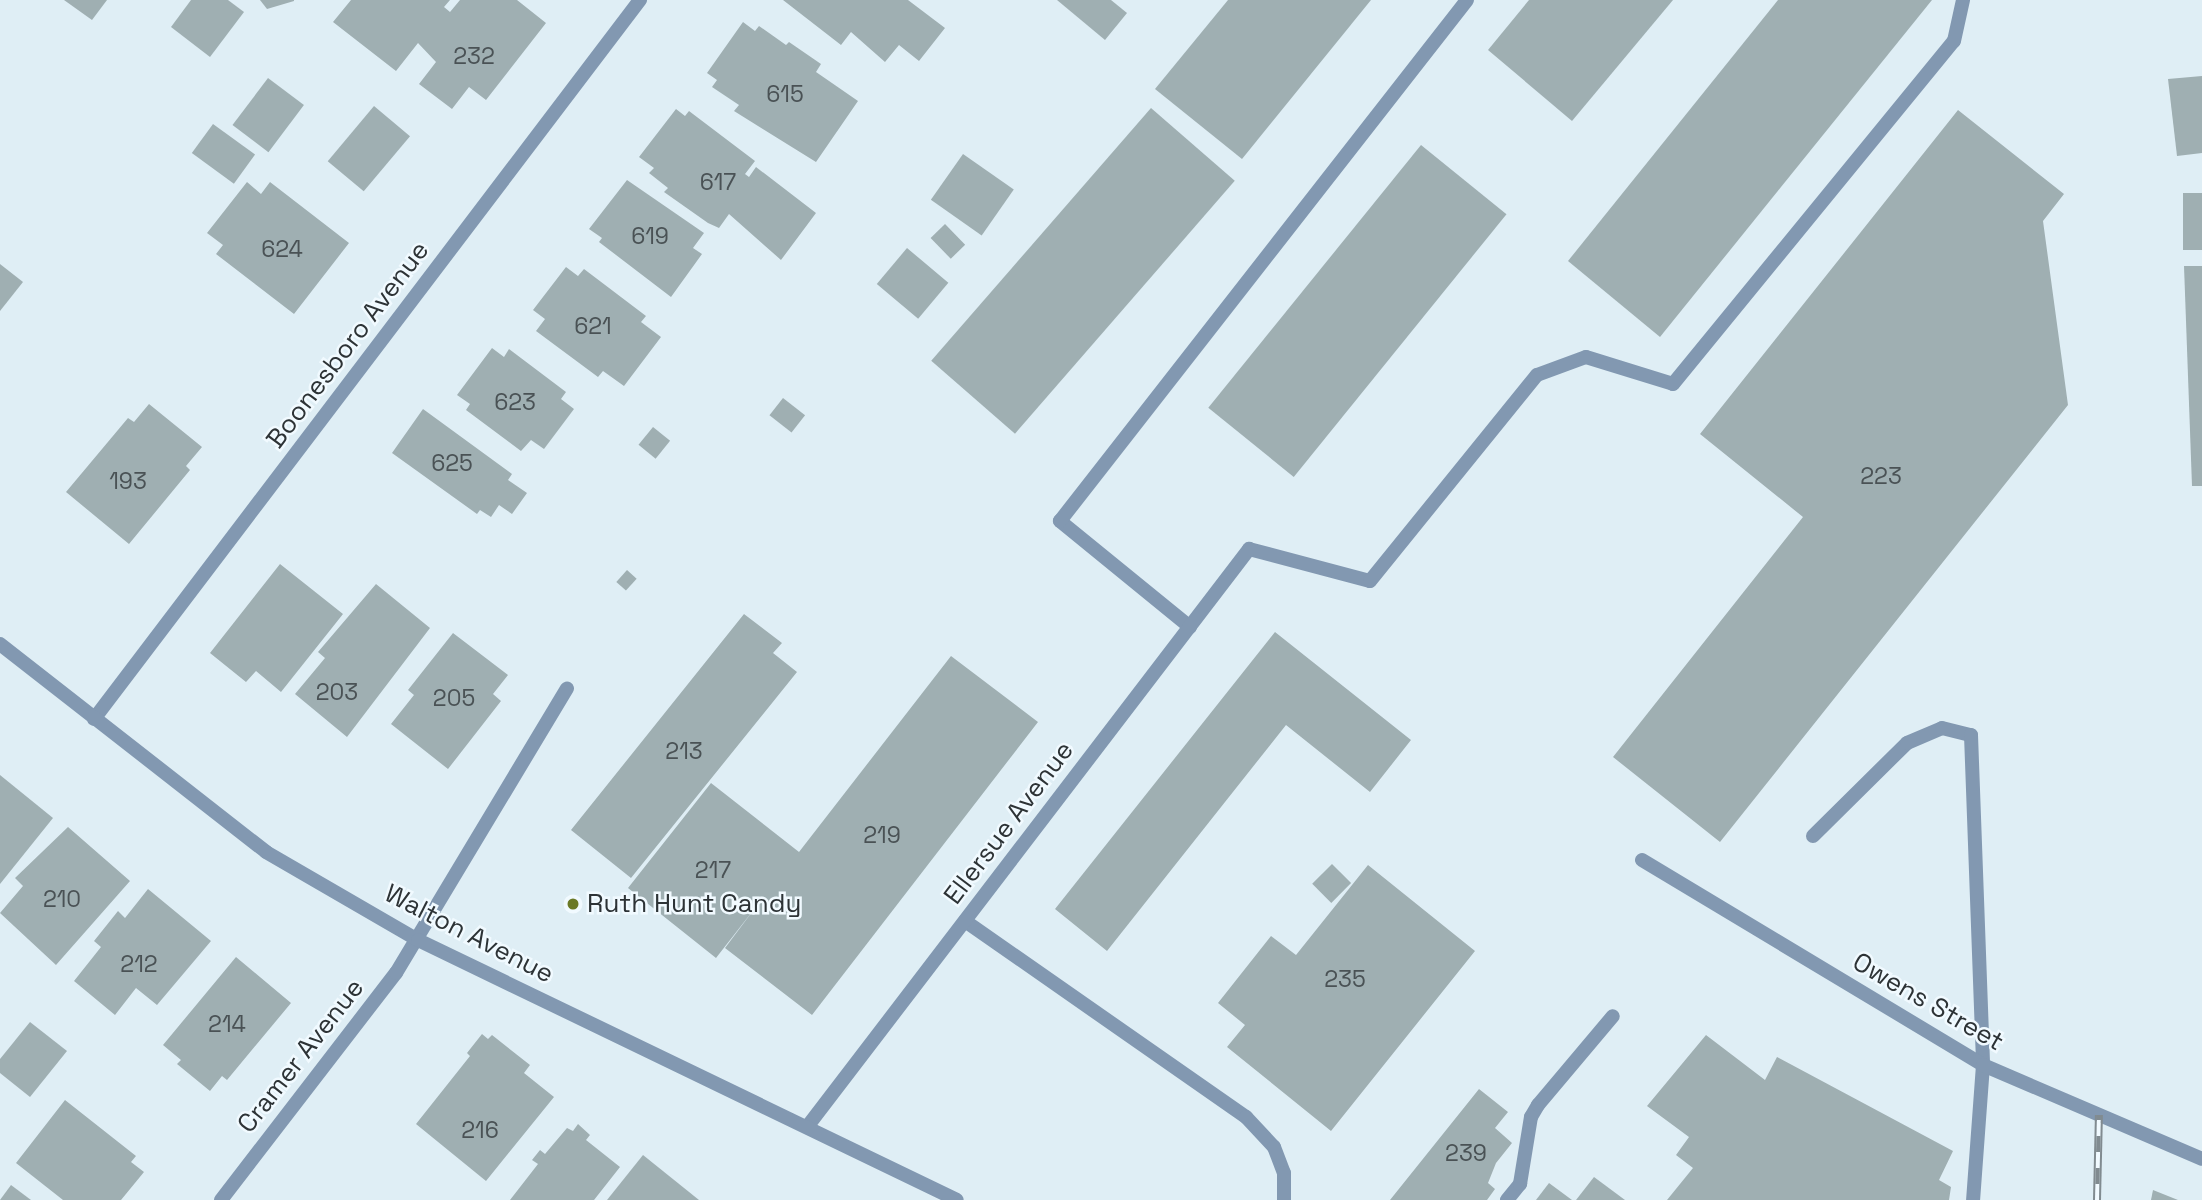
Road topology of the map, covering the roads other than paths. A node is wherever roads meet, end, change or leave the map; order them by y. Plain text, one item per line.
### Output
1 (640, 0) edge
2 (1467, 0) edge
3 (1963, 0) edge
4 (1190, 627) junction
5 (0, 644) edge
6 (567, 688) dead end
7 (94, 719) junction
8 (1813, 836) dead end
9 (1643, 860) dead end
10 (965, 921) junction
11 (418, 940) junction
12 (1613, 1016) dead end
13 (1983, 1065) junction
14 (807, 1127) junction
15 (2202, 1159) edge
16 (221, 1200) edge
17 (957, 1200) edge
18 (1284, 1200) edge
19 (1507, 1200) edge
20 (1972, 1200) edge

1 - 7 street, Boonesboro Avenue
2 - 4 street
3 - 4 street, Ellersue Avenue
4 - 10 street, Ellersue Avenue
5 - 7 street, Walton Avenue
6 - 11 street, Cramer Avenue
7 - 11 street, Walton Avenue
8 - 13 street
9 - 13 street, Owens Street
10 - 14 street, Ellersue Avenue
10 - 18 street
11 - 14 street, Walton Avenue
11 - 16 street, Cramer Avenue
12 - 19 street
13 - 15 street, Owens Street
13 - 20 street
14 - 17 street, Walton Avenue

